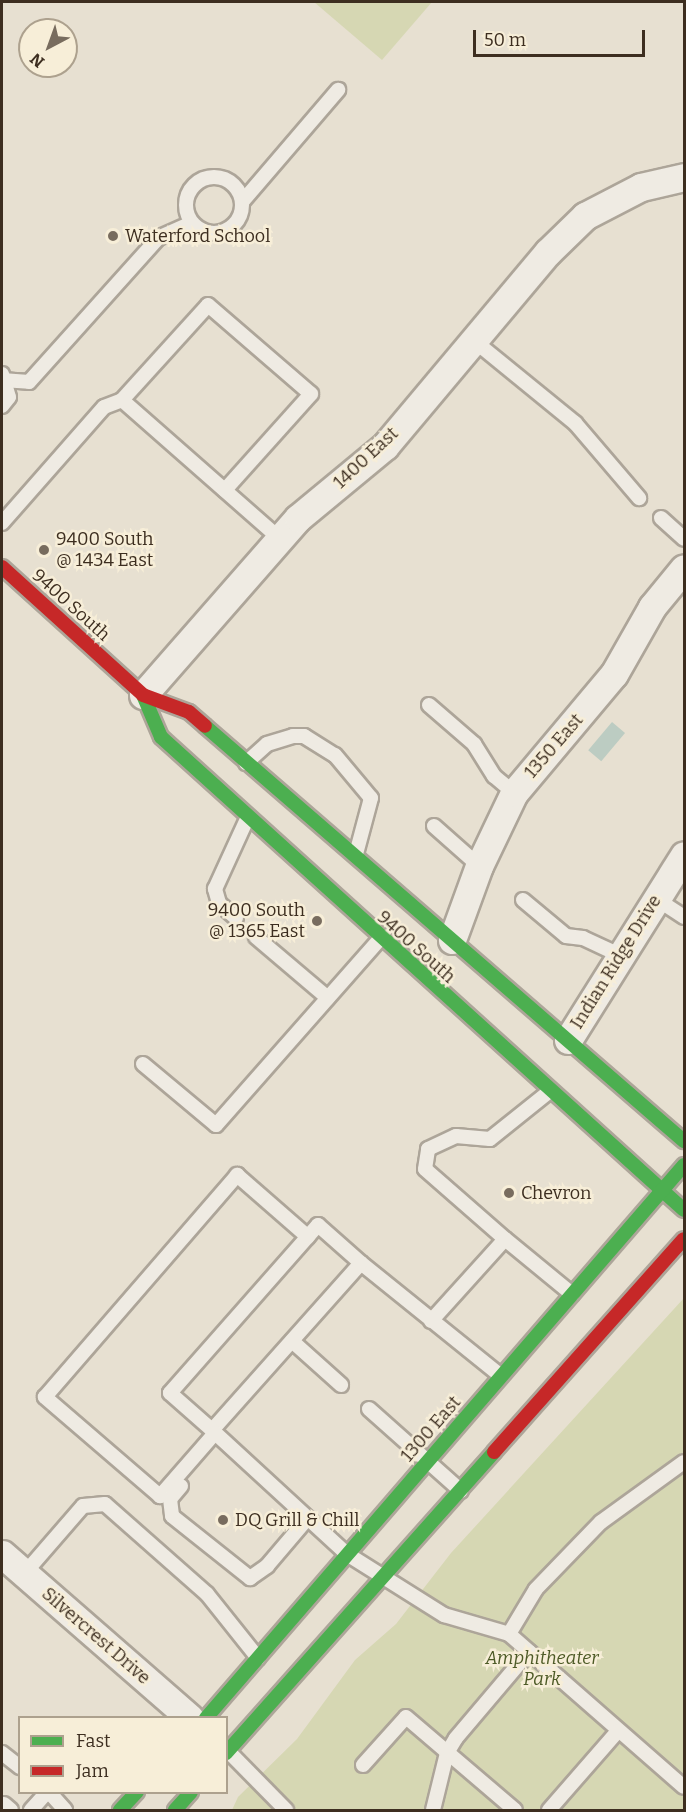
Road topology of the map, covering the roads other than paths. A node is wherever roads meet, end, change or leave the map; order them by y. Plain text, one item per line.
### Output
1 (338, 90) dead end
2 (684, 177) edge
3 (242, 202) junction
4 (192, 223) junction
5 (472, 339) junction
6 (3, 378) edge
7 (122, 400) junction
8 (2, 406) edge
9 (225, 490) junction
10 (639, 498) dead end
11 (661, 518) dead end
12 (2, 523) edge
13 (279, 538) junction
14 (684, 539) edge
15 (2, 567) edge
16 (684, 568) edge
17 (143, 695) junction
18 (429, 705) dead end
19 (245, 764) junction
20 (514, 793) junction
21 (248, 817) junction
22 (434, 826) dead end
23 (684, 855) edge
24 (355, 856) junction
25 (479, 866) junction
26 (655, 898) junction
27 (523, 900) dead end
28 (684, 917) edge
29 (236, 918) dead end
30 (256, 937) dead end
31 (380, 939) junction
32 (452, 940) junction
33 (619, 955) junction
34 (328, 998) junction
35 (568, 1040) junction
36 (143, 1064) dead end
37 (550, 1091) junction
38 (684, 1142) edge
39 (684, 1165) edge
40 (662, 1191) junction
41 (684, 1210) edge
42 (308, 1237) junction
43 (505, 1239) junction
44 (684, 1239) edge
45 (361, 1263) junction
46 (572, 1294) junction
47 (431, 1321) junction
48 (292, 1341) junction
49 (501, 1376) junction
50 (341, 1385) dead end
51 (369, 1409) dead end
52 (216, 1434) junction
53 (428, 1461) junction
54 (684, 1462) edge
55 (461, 1491) junction
56 (307, 1519) junction
57 (2, 1554) edge
58 (347, 1554) junction
59 (24, 1574) junction
60 (385, 1576) junction
61 (509, 1634) junction
62 (529, 1652) junction
63 (258, 1658) junction
64 (188, 1716) edge
65 (208, 1716) edge
66 (618, 1731) junction
67 (228, 1750) edge
68 (228, 1752) edge
69 (2, 1753) edge
70 (447, 1753) junction
71 (18, 1765) edge
72 (363, 1765) dead end
73 (684, 1787) edge
74 (46, 1794) edge
75 (50, 1794) edge
76 (135, 1794) edge
77 (189, 1794) edge
78 (31, 1810) edge
79 (65, 1810) edge
80 (120, 1810) edge
81 (175, 1810) edge
82 (286, 1810) edge
83 (433, 1810) edge
84 (515, 1810) edge
85 (549, 1810) edge

1 - 3 lane
2 - 5 street, 1400 East
3 - 4 lane
3 - 4 lane
4 - 6 lane
5 - 10 lane
5 - 13 street, 1400 East
6 - 8 lane
7 - 9 lane
7 - 9 lane
7 - 12 lane
9 - 13 lane
11 - 14 lane
13 - 17 street, 1400 East
15 - 17 main road, 9400 South
16 - 20 street, 1350 East
17 - 19 main road, 9400 South
17 - 21 main road, 9400 South
18 - 20 lane
19 - 24 main road, 9400 South
19 - 24 lane
20 - 25 street, 1350 East
21 - 29 lane
21 - 31 main road, 9400 South
22 - 25 lane
23 - 26 street, Indian Ridge Drive
24 - 32 main road, 9400 South
25 - 32 street, 1350 East
26 - 28 lane
26 - 33 street, Indian Ridge Drive
27 - 33 lane
30 - 34 lane
31 - 34 lane
31 - 37 main road, 9400 South
32 - 35 main road, 9400 South
33 - 35 street, Indian Ridge Drive
34 - 36 lane
35 - 38 main road, 9400 South
37 - 40 main road, 9400 South
37 - 43 lane
39 - 40 main road, 1300 East
40 - 41 main road, 9400 South
40 - 46 main road, 1300 East
42 - 45 lane
42 - 52 lane
42 - 52 lane
43 - 46 lane
43 - 47 lane
44 - 55 main road
45 - 47 lane
45 - 48 lane
46 - 49 main road, 1300 East
47 - 49 lane
48 - 50 lane
48 - 52 lane
49 - 53 main road, 1300 East
51 - 53 lane
52 - 56 lane
52 - 56 lane
53 - 55 lane
53 - 58 main road, 1300 East
54 - 61 lane
55 - 60 main road
56 - 58 lane
57 - 59 street, Silvercrest Drive
58 - 60 lane
58 - 63 main road, 1300 East
59 - 63 lane
59 - 64 street, Silvercrest Drive
60 - 61 lane
60 - 67 main road
61 - 62 lane
62 - 66 lane
62 - 70 lane
63 - 65 main road, 1300 East
66 - 73 lane
66 - 85 lane
68 - 82 lane
69 - 71 lane
70 - 72 lane
70 - 83 lane
70 - 84 lane
74 - 78 lane
75 - 79 lane
76 - 80 main road
77 - 81 main road

